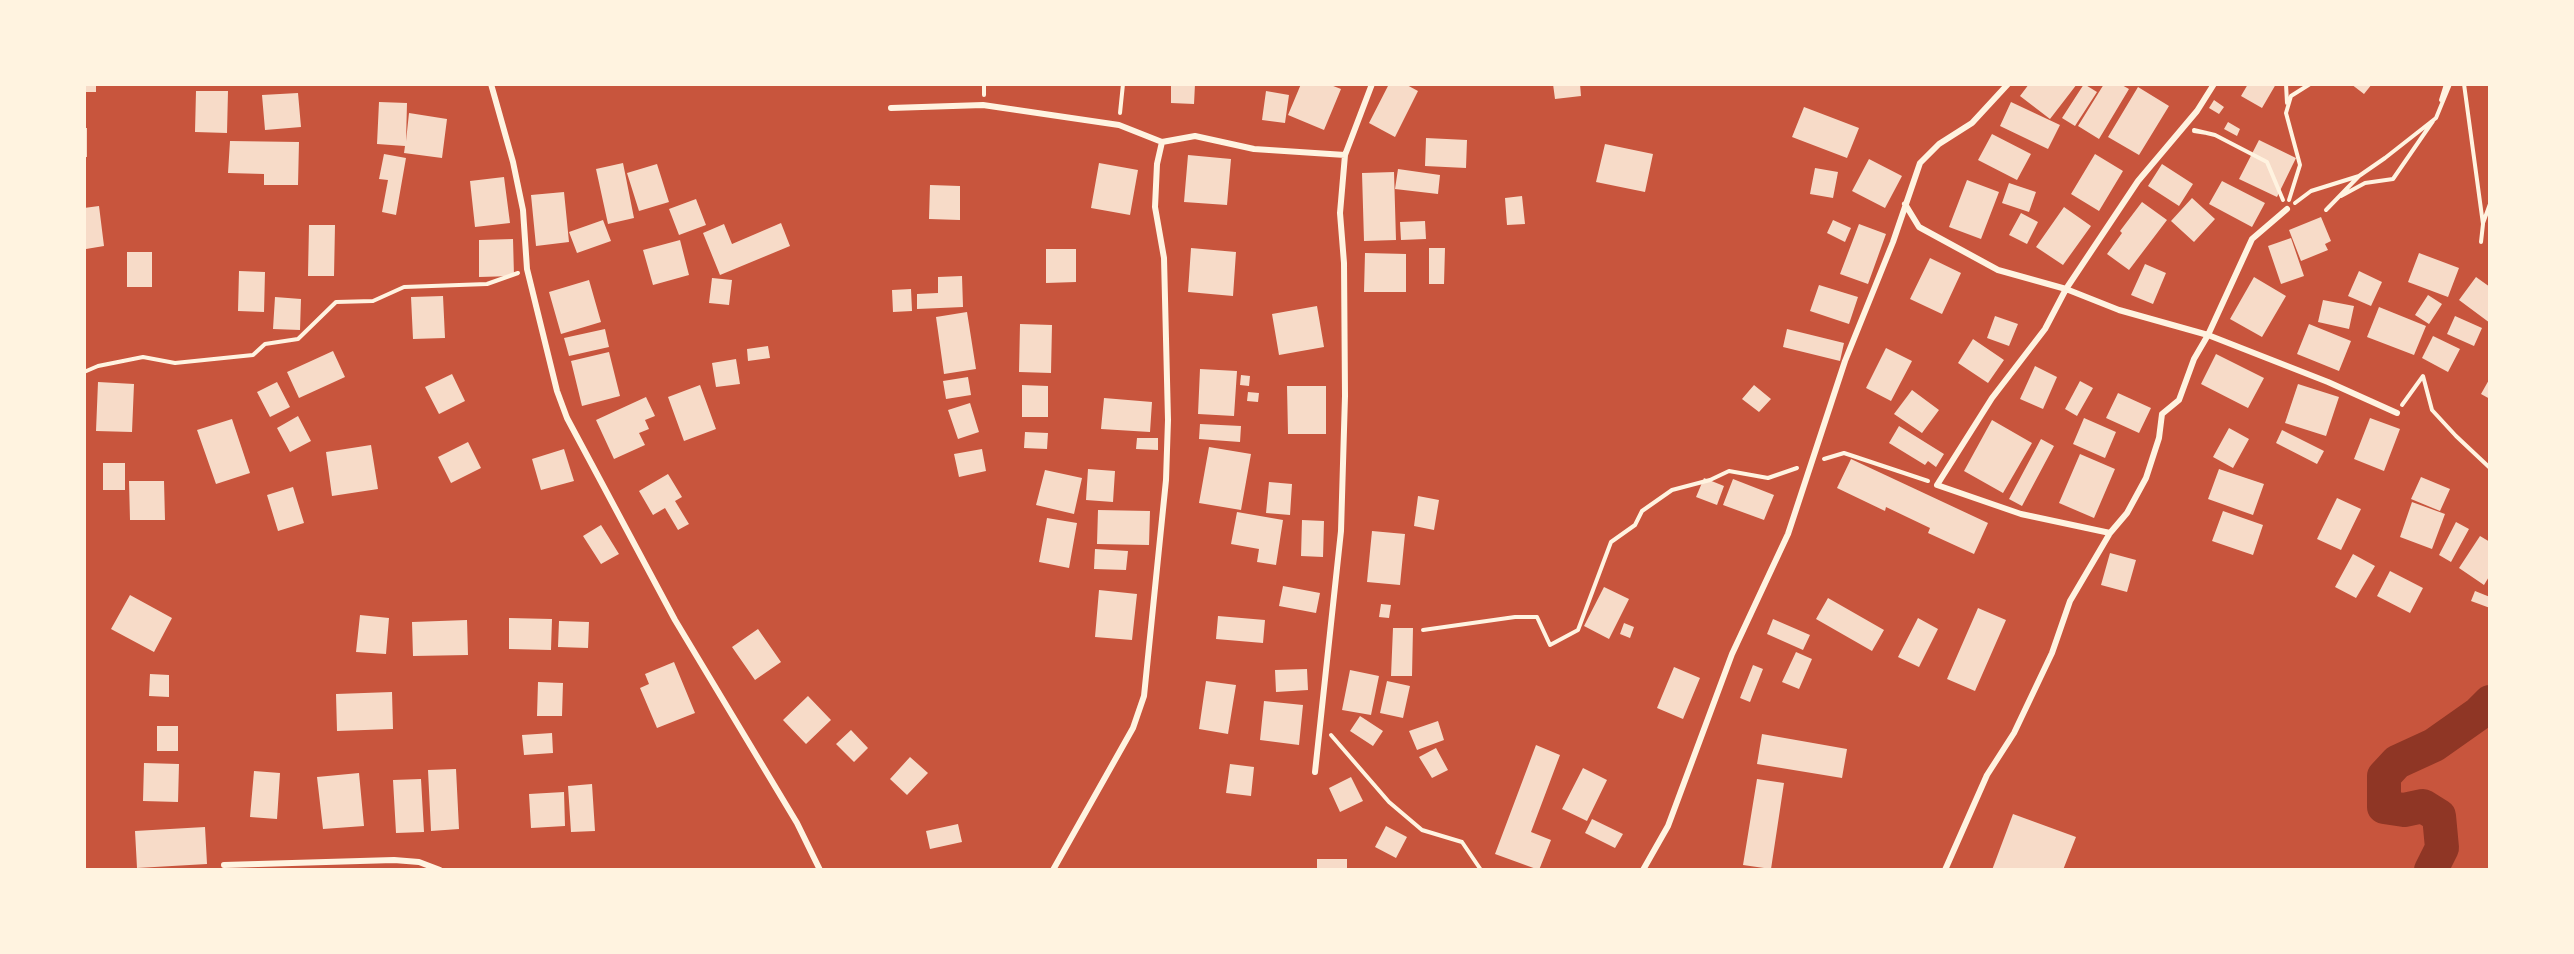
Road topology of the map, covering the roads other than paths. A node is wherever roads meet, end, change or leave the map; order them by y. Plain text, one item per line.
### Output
1 (491, 84) edge
2 (1372, 84) edge
3 (2008, 84) edge
4 (2214, 84) edge
5 (891, 108) dead end
6 (1162, 142) junction
7 (1345, 155) junction
8 (1905, 204) junction
9 (2287, 209) road end
10 (2066, 289) junction
11 (2208, 335) junction
12 (2397, 413) road end
13 (2110, 533) junction
14 (1315, 772) dead end
15 (224, 865) dead end
16 (441, 870) edge
17 (820, 870) edge
18 (1053, 870) edge
19 (1643, 870) edge
20 (1945, 870) edge

1 - 17 street
2 - 7 street
3 - 8 street
4 - 10 street
5 - 6 street
6 - 7 street
6 - 18 street
7 - 14 street
8 - 10 street
8 - 19 street
9 - 11 street
10 - 11 street
10 - 13 street
11 - 12 street
11 - 13 street
13 - 20 street
15 - 16 street

